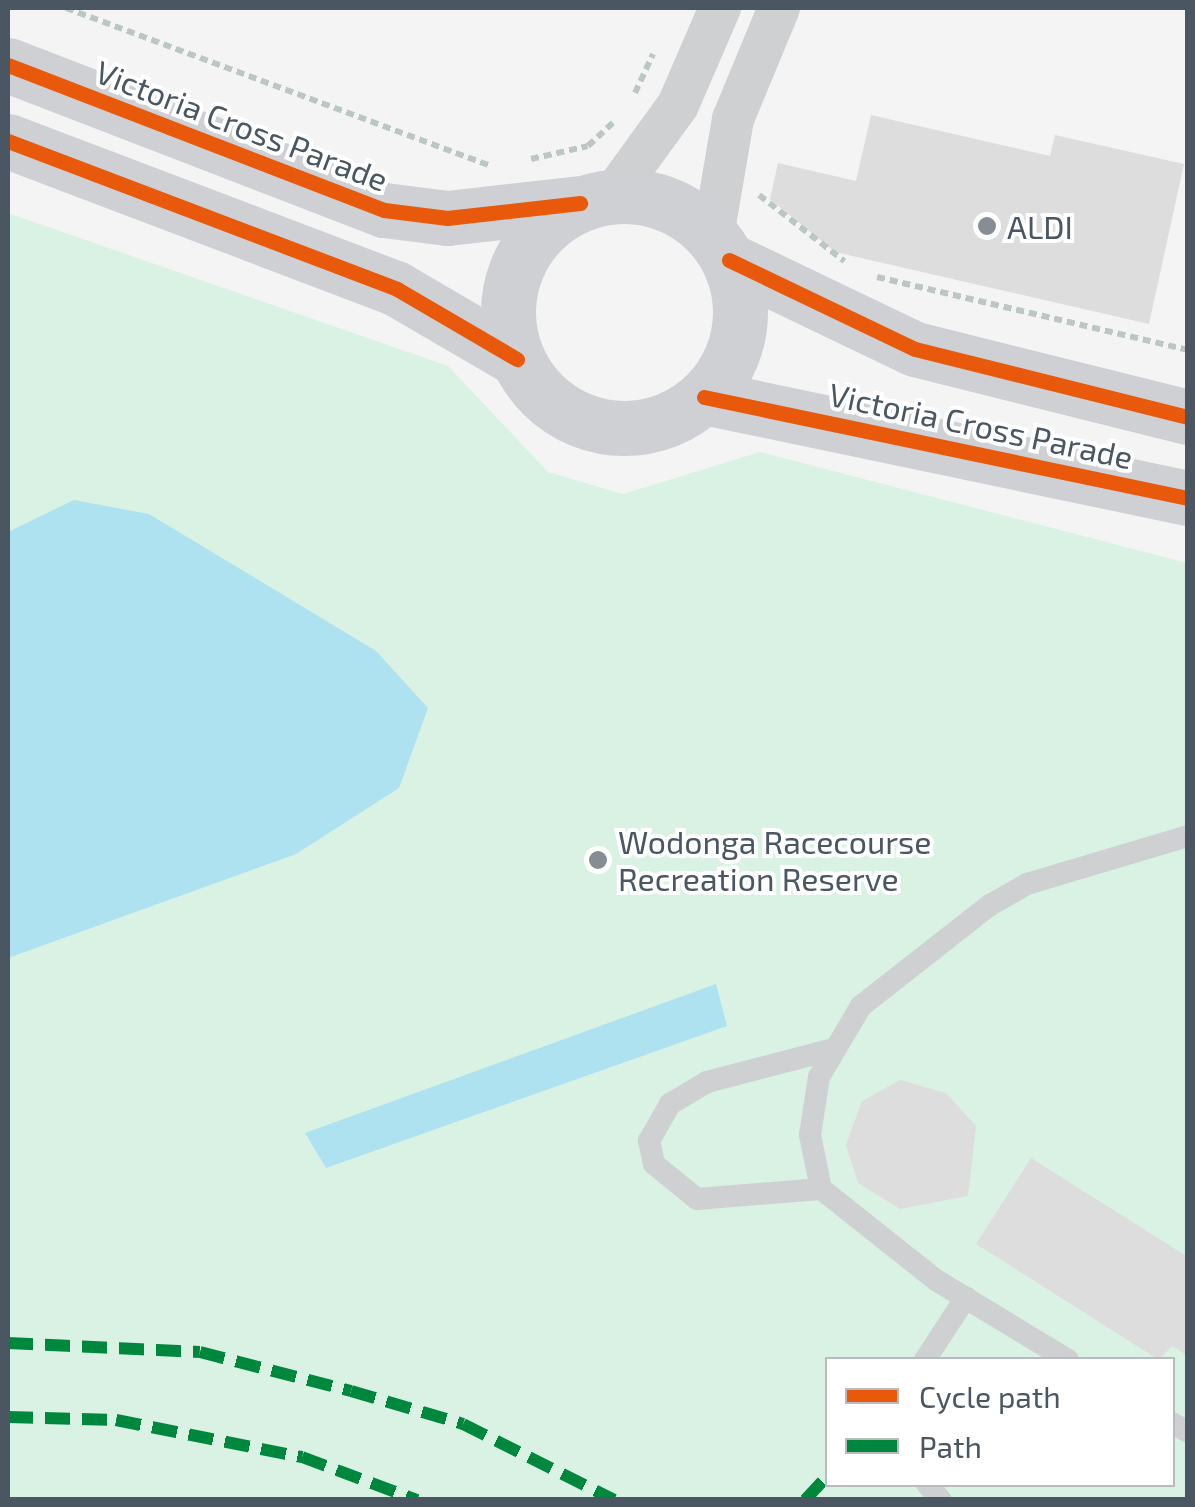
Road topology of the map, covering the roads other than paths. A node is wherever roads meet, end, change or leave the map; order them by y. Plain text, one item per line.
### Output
1 (720, 8) edge
2 (779, 8) edge
3 (8, 65) edge
4 (8, 141) edge
5 (596, 199) junction
6 (721, 248) junction
7 (516, 360) junction
8 (704, 397) junction
9 (1188, 418) edge
10 (1188, 498) edge
11 (1188, 836) edge
12 (830, 1050) junction
13 (821, 1188) junction
14 (966, 1298) junction
15 (927, 1357) edge
16 (1063, 1357) edge

1 - 5 street
2 - 6 street
3 - 5 main road, Victoria Cross Parade
4 - 7 main road
5 - 6 main road
5 - 7 main road
6 - 8 main road
6 - 9 main road, Victoria Cross Parade
7 - 8 main road
8 - 10 main road, Victoria Cross Parade
11 - 12 lane
12 - 13 lane
12 - 13 lane
13 - 14 lane
14 - 15 lane
14 - 16 lane

